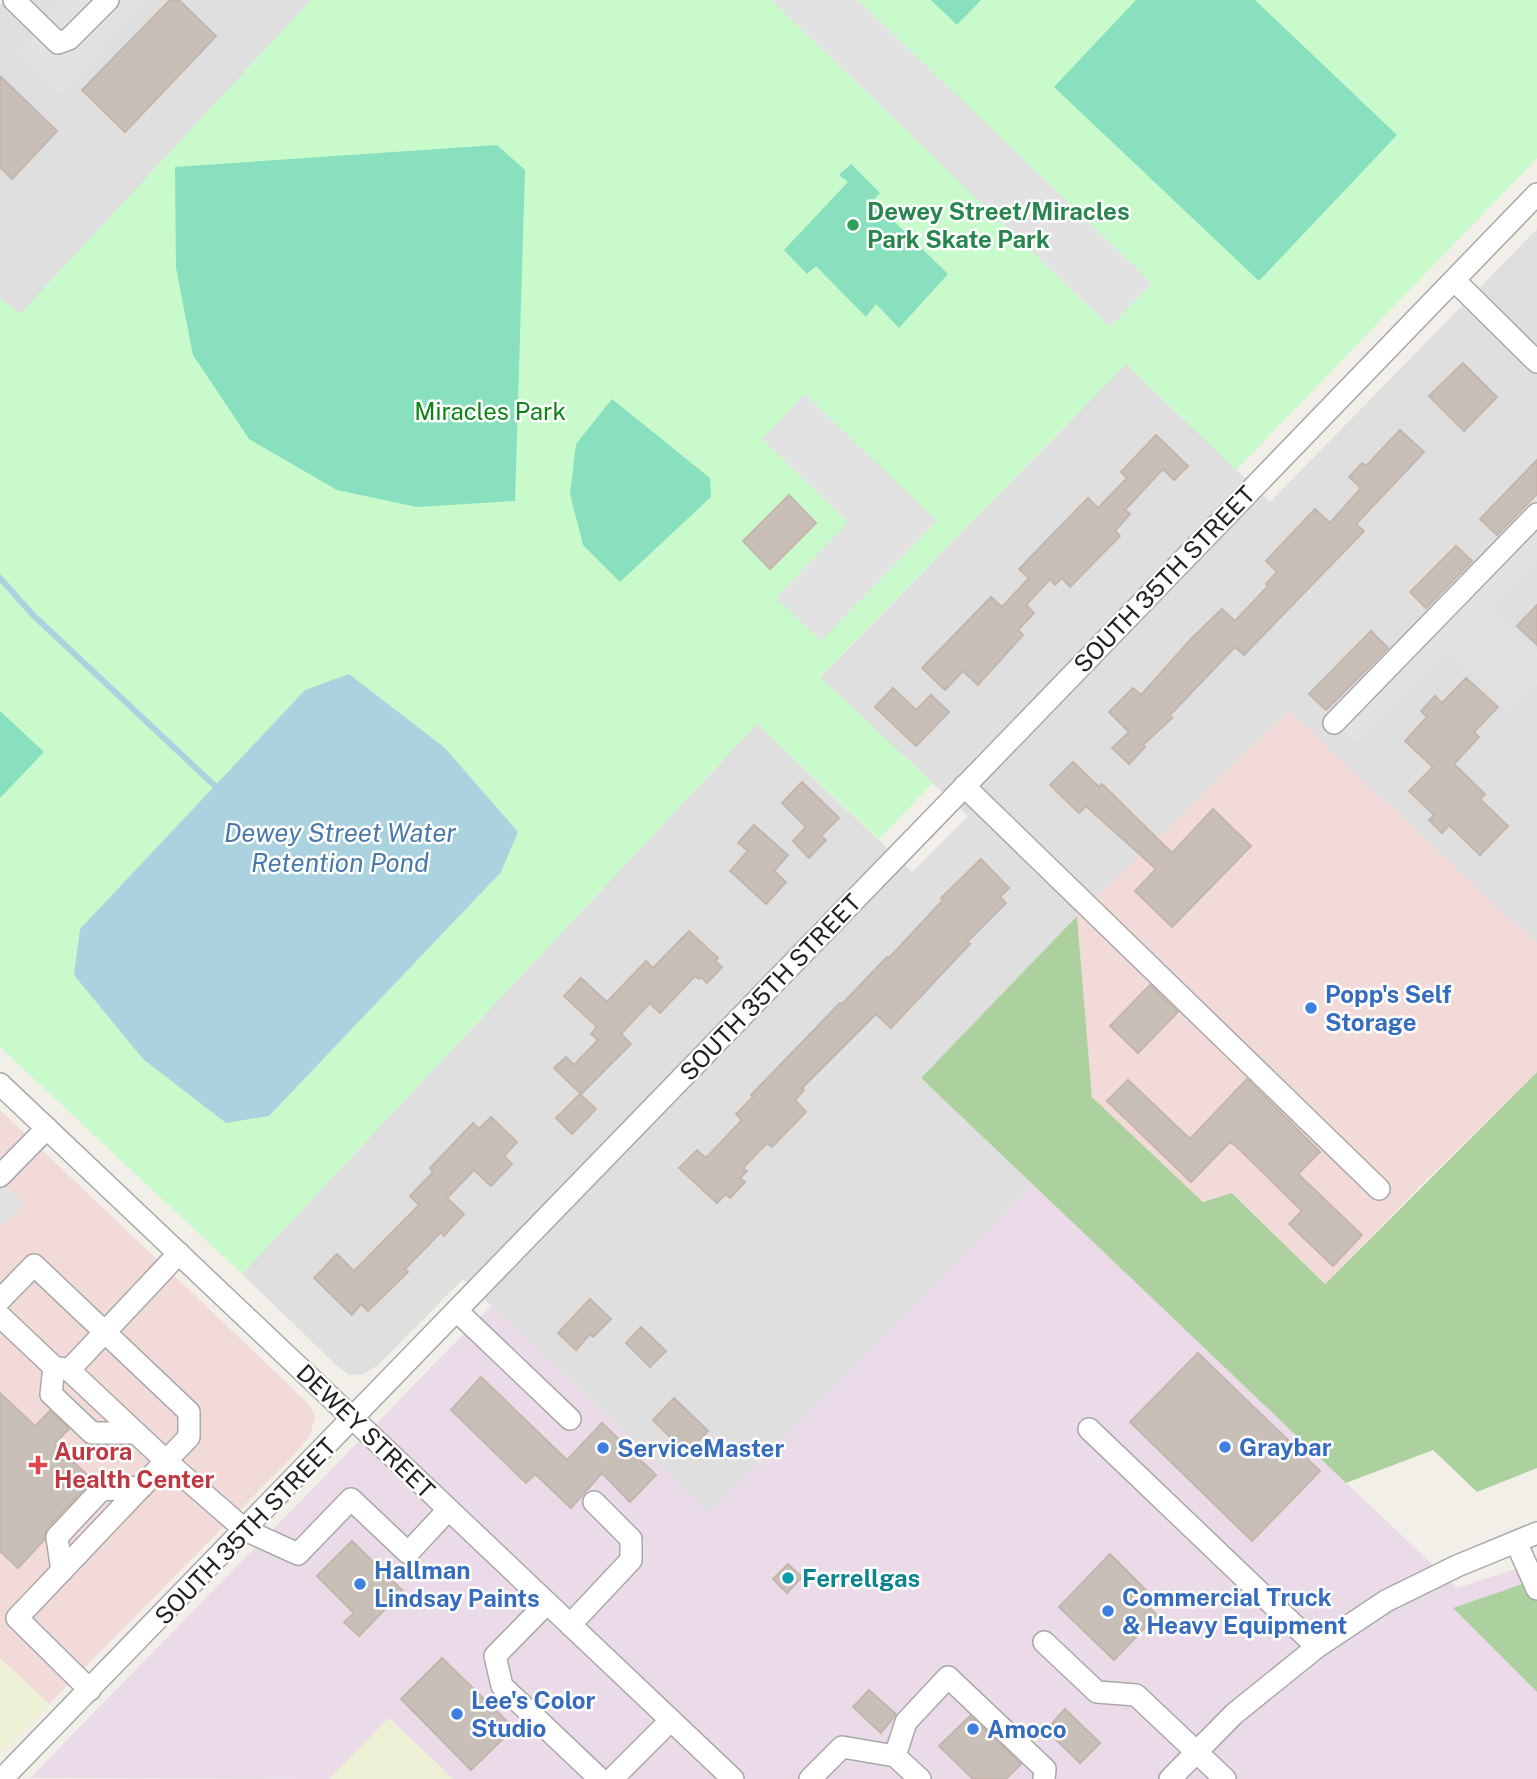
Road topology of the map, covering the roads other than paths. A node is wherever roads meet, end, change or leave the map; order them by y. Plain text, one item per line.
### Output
1 (14, 0) edge
2 (108, 0) edge
3 (1537, 194) edge
4 (1454, 280) junction
5 (1537, 362) edge
6 (1537, 514) edge
7 (1334, 723) dead end
8 (964, 786) junction
9 (0, 1084) edge
10 (47, 1128) junction
11 (0, 1176) edge
12 (1379, 1189) dead end
13 (179, 1252) junction
14 (0, 1300) edge
15 (458, 1312) junction
16 (0, 1316) edge
17 (105, 1332) junction
18 (62, 1368) junction
19 (570, 1419) dead end
20 (354, 1420) junction
21 (1089, 1429) dead end
22 (136, 1433) junction
23 (166, 1461) junction
24 (594, 1502) dead end
25 (448, 1510) junction
26 (245, 1530) junction
27 (1537, 1533) edge
28 (1516, 1542) junction
29 (1537, 1589) edge
30 (547, 1603) junction
31 (570, 1625) junction
32 (1044, 1642) dead end
33 (1317, 1647) junction
34 (90, 1690) junction
35 (671, 1720) junction
36 (1197, 1752) junction
37 (895, 1756) junction
38 (2, 1779) edge
39 (600, 1779) edge
40 (611, 1779) edge
41 (733, 1779) edge
42 (810, 1779) edge
43 (920, 1779) edge
44 (1044, 1779) edge
45 (1170, 1779) edge
46 (1225, 1779) edge

1 - 2 street
3 - 4 street, SOUTH 35TH STREET
4 - 5 street
4 - 8 street, SOUTH 35TH STREET
6 - 7 street
8 - 12 street
8 - 15 street, SOUTH 35TH STREET
9 - 10 street, DEWEY STREET
10 - 11 street
10 - 13 street, DEWEY STREET
13 - 17 street
13 - 20 street, DEWEY STREET
14 - 17 street
15 - 19 street
15 - 20 street, SOUTH 35TH STREET
16 - 18 street
17 - 18 street
17 - 23 street
18 - 22 street
18 - 22 street
20 - 25 street, DEWEY STREET
20 - 26 street, SOUTH 35TH STREET
21 - 33 street
22 - 23 street
23 - 26 street
23 - 34 street
24 - 31 street
25 - 26 street
25 - 30 street, DEWEY STREET
26 - 34 street, SOUTH 35TH STREET
27 - 28 street
28 - 29 street
28 - 33 street
30 - 31 street, DEWEY STREET
30 - 39 street
31 - 35 street, DEWEY STREET
32 - 36 street
33 - 36 street
34 - 38 street, SOUTH 35TH STREET
35 - 40 street
35 - 41 street, DEWEY STREET
36 - 45 street
36 - 46 street
37 - 42 street
37 - 43 street
37 - 44 street

